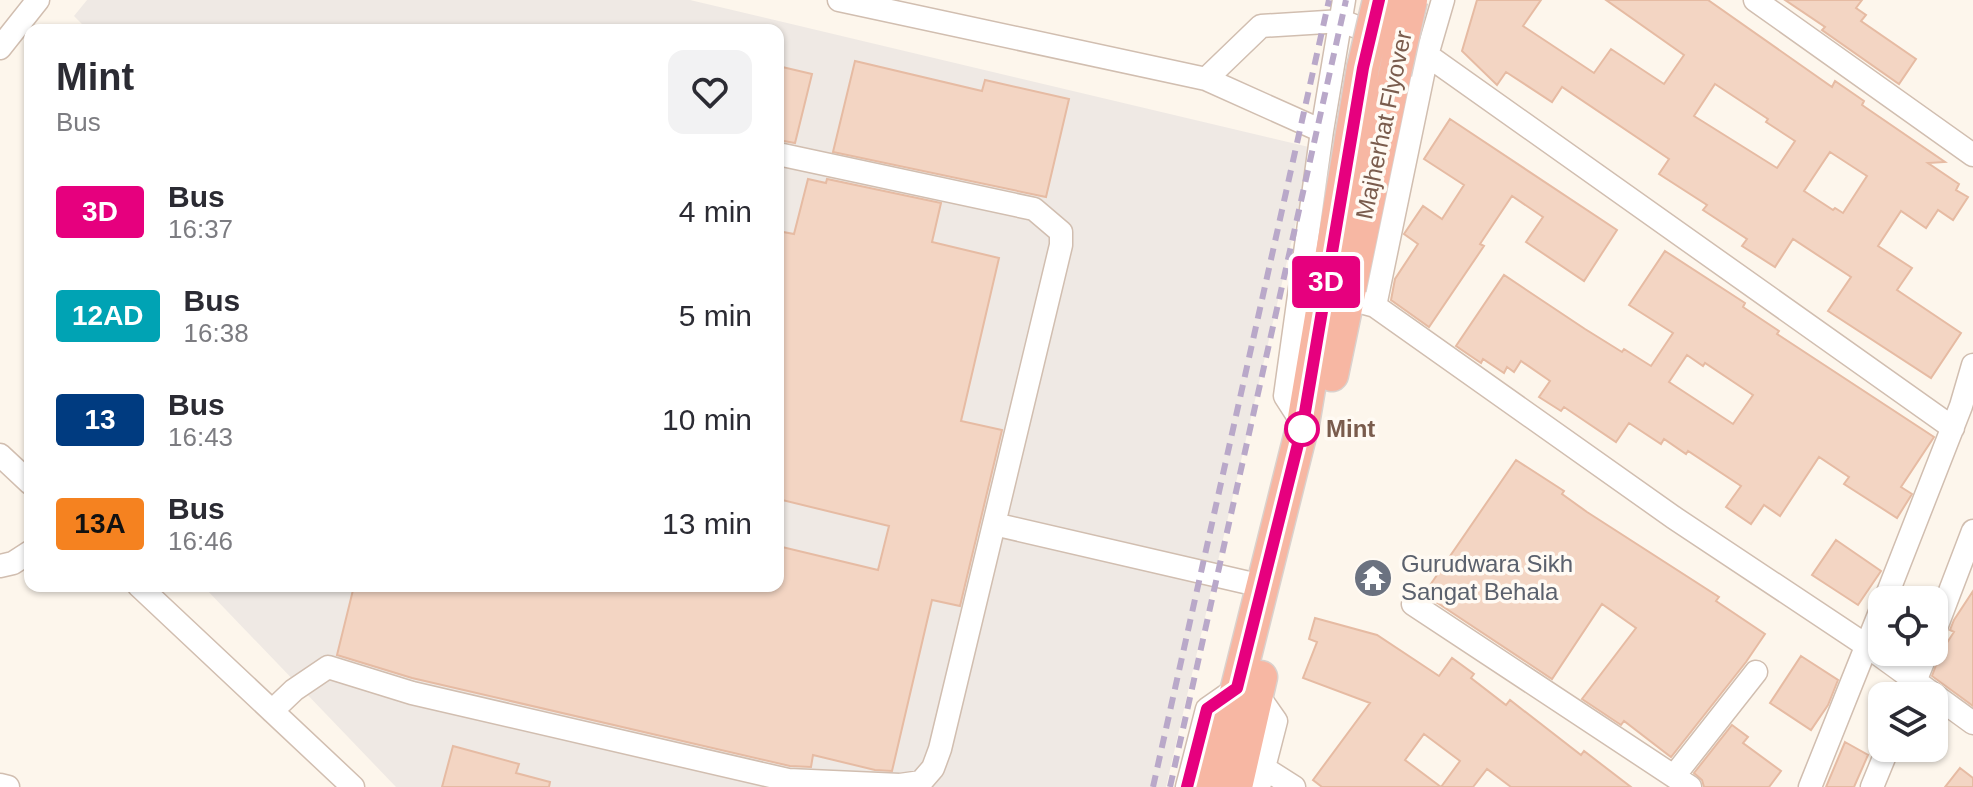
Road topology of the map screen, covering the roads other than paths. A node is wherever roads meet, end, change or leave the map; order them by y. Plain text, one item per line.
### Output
1 (38, 0) edge
2 (839, 0) edge
3 (1379, 0) edge
4 (1411, 0) edge
5 (1443, 0) edge
6 (1755, 0) edge
7 (889, 5) edge
8 (1343, 10) edge
9 (0, 48) edge
10 (1427, 55) junction
11 (1206, 79) junction
12 (1322, 131) junction
13 (784, 155) edge
14 (1973, 155) edge
15 (1349, 299) junction
16 (1973, 365) edge
17 (1303, 424) junction
18 (1953, 428) junction
19 (0, 455) edge
20 (24, 477) edge
21 (994, 524) junction
22 (1973, 531) edge
23 (24, 556) edge
24 (0, 566) edge
25 (1262, 586) junction
26 (1891, 586) edge
27 (145, 592) edge
28 (1948, 596) edge
29 (1413, 604) dead end
30 (1867, 646) junction
31 (1756, 672) dead end
32 (1906, 682) edge
33 (1247, 691) junction
34 (1948, 709) edge
35 (272, 711) junction
36 (1973, 723) edge
37 (1882, 762) edge
38 (1261, 778) edge
39 (1682, 782) edge
40 (0, 785) edge
41 (8, 787) edge
42 (353, 787) edge
43 (1187, 787) edge
44 (1209, 787) edge
45 (1236, 787) edge
46 (1294, 787) edge
47 (1810, 787) edge
48 (1872, 787) edge

1 - 9 street
2 - 7 street
3 - 15 highway, Majherhat Flyover, bridge
4 - 15 highway, Majherhat Flyover, bridge
5 - 10 street
6 - 14 street
7 - 11 street
8 - 10 street
8 - 11 street
8 - 12 street
10 - 15 street
10 - 18 street
11 - 12 street
12 - 17 street
13 - 21 street
15 - 17 highway
15 - 30 street
15 - 33 highway
16 - 18 street
17 - 25 highway
18 - 26 street
19 - 20 street
21 - 25 street
21 - 35 street
22 - 28 street
23 - 24 street
25 - 33 highway
27 - 35 street
29 - 39 street
30 - 32 street
30 - 47 street
31 - 39 street
33 - 38 street
33 - 43 street
33 - 44 highway
33 - 45 highway
34 - 36 street
35 - 42 street
37 - 48 street
38 - 46 street
40 - 41 street

